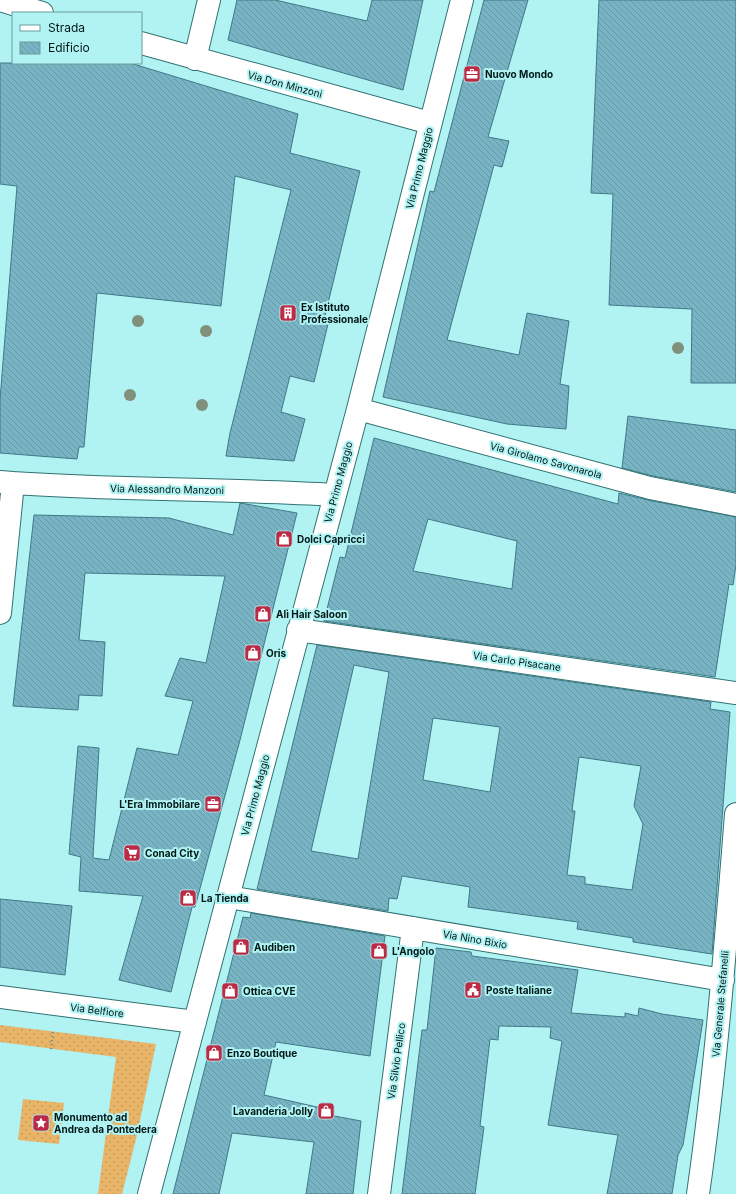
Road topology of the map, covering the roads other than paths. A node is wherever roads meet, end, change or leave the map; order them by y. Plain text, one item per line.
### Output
1 (0, 0) edge
2 (209, 0) edge
3 (462, 0) edge
4 (39, 12) edge
5 (142, 43) edge
6 (195, 59) junction
7 (430, 123) junction
8 (358, 409) junction
9 (7, 482) edge
10 (334, 495) junction
11 (736, 506) edge
12 (0, 605) edge
13 (298, 630) junction
14 (736, 693) edge
15 (736, 814) edge
16 (228, 897) junction
17 (413, 928) junction
18 (723, 980) junction
19 (0, 997) edge
20 (195, 1022) junction
21 (149, 1194) edge
22 (379, 1194) edge
23 (698, 1194) edge

1 - 4 street
2 - 6 street
3 - 7 street, Via Primo Maggio
5 - 6 street, Via Don Minzoni
6 - 7 street, Via Don Minzoni
7 - 8 street, Via Primo Maggio
8 - 10 street, Via Primo Maggio
8 - 11 street, Via Girolamo Savonarola
9 - 10 street, Via Alessandro Manzoni
9 - 12 street
10 - 13 street, Via Primo Maggio
13 - 14 street, Via Carlo Pisacane
13 - 16 street, Via Primo Maggio
15 - 18 street, Via Generale Stefanelli
16 - 17 street, Via Nino Bixio
16 - 20 street, Via Primo Maggio
17 - 18 street, Via Nino Bixio
17 - 22 street, Via Silvio Pellico
18 - 23 street, Via Generale Stefanelli
19 - 20 street, Via Belfiore
20 - 21 street, Via Primo Maggio

